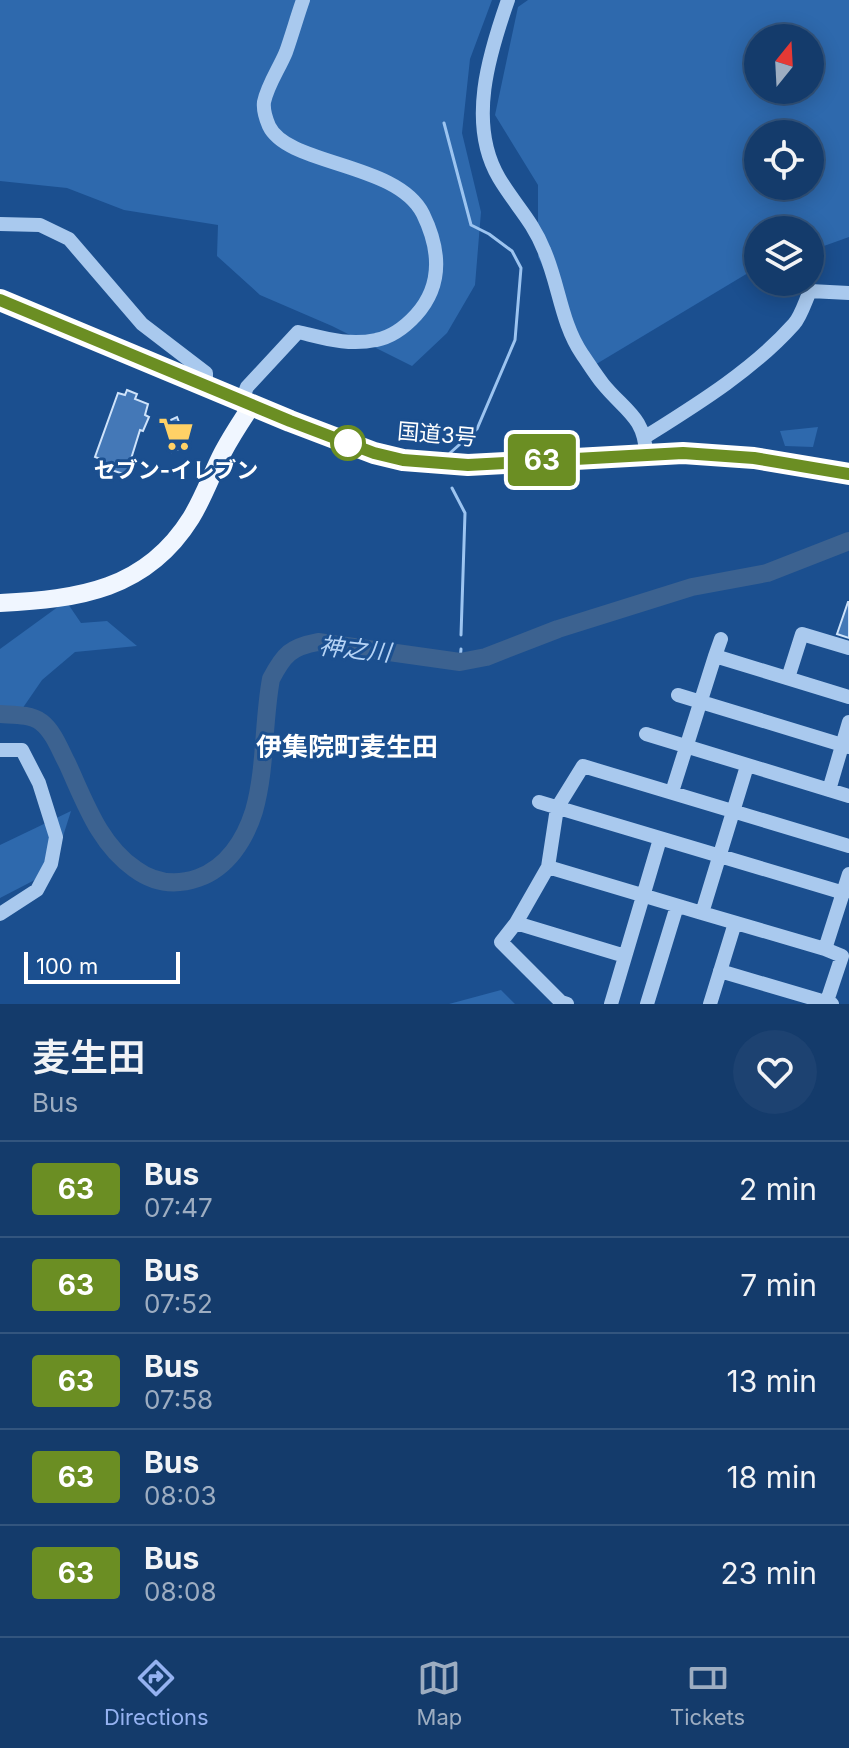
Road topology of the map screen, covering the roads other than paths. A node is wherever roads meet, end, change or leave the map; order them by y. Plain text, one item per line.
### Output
1 (303, 0) edge
2 (508, 0) edge
3 (0, 224) edge
4 (849, 293) edge
5 (0, 300) edge
6 (206, 385) junction
7 (247, 403) junction
8 (646, 446) junction
9 (849, 474) edge
10 (0, 603) edge
11 (721, 639) dead end
12 (849, 648) edge
13 (715, 656) junction
14 (788, 678) junction
15 (678, 695) dead end
16 (849, 697) edge
17 (700, 702) junction
18 (849, 722) edge
19 (646, 734) dead end
20 (845, 746) edge
21 (686, 748) junction
22 (0, 750) edge
23 (747, 766) junction
24 (829, 790) junction
25 (672, 792) junction
26 (849, 796) edge
27 (539, 802) dead end
28 (557, 808) junction
29 (733, 812) junction
30 (660, 839) junction
31 (849, 846) edge
32 (720, 855) junction
33 (548, 867) junction
34 (849, 874) edge
35 (844, 893) junction
36 (644, 896) junction
37 (677, 906) junction
38 (702, 913) junction
39 (0, 914) edge
40 (516, 923) junction
41 (735, 923) junction
42 (825, 949) junction
43 (625, 956) junction
44 (846, 957) edge
45 (720, 971) junction
46 (828, 1003) edge
47 (567, 1004) edge
48 (611, 1004) edge
49 (647, 1004) edge
50 (710, 1004) edge

1 - 7 street
2 - 8 street
3 - 6 street
4 - 8 street
5 - 6 highway, 国道3号
6 - 7 highway, 国道3号
7 - 8 highway, 国道3号
7 - 10 main road
8 - 9 highway, 国道3号
11 - 13 street
12 - 14 street
13 - 14 street
13 - 17 street
14 - 16 street
15 - 17 street
17 - 20 street
17 - 21 street
18 - 20 street
19 - 21 street
20 - 24 street
21 - 23 street
21 - 25 street
22 - 39 street
23 - 24 street
23 - 29 street
24 - 26 street
25 - 28 street
25 - 29 street
27 - 28 street
28 - 30 street
28 - 33 street
29 - 31 street
29 - 32 street
30 - 32 street
30 - 36 street
32 - 35 street
32 - 38 street
33 - 36 street
33 - 40 street
34 - 35 street
35 - 42 street
36 - 37 street
36 - 43 street
37 - 38 street
37 - 49 street
38 - 41 street
40 - 43 street
40 - 47 street
41 - 42 street
41 - 45 street
42 - 44 street
43 - 48 street
44 - 46 street
45 - 46 street
45 - 50 street

